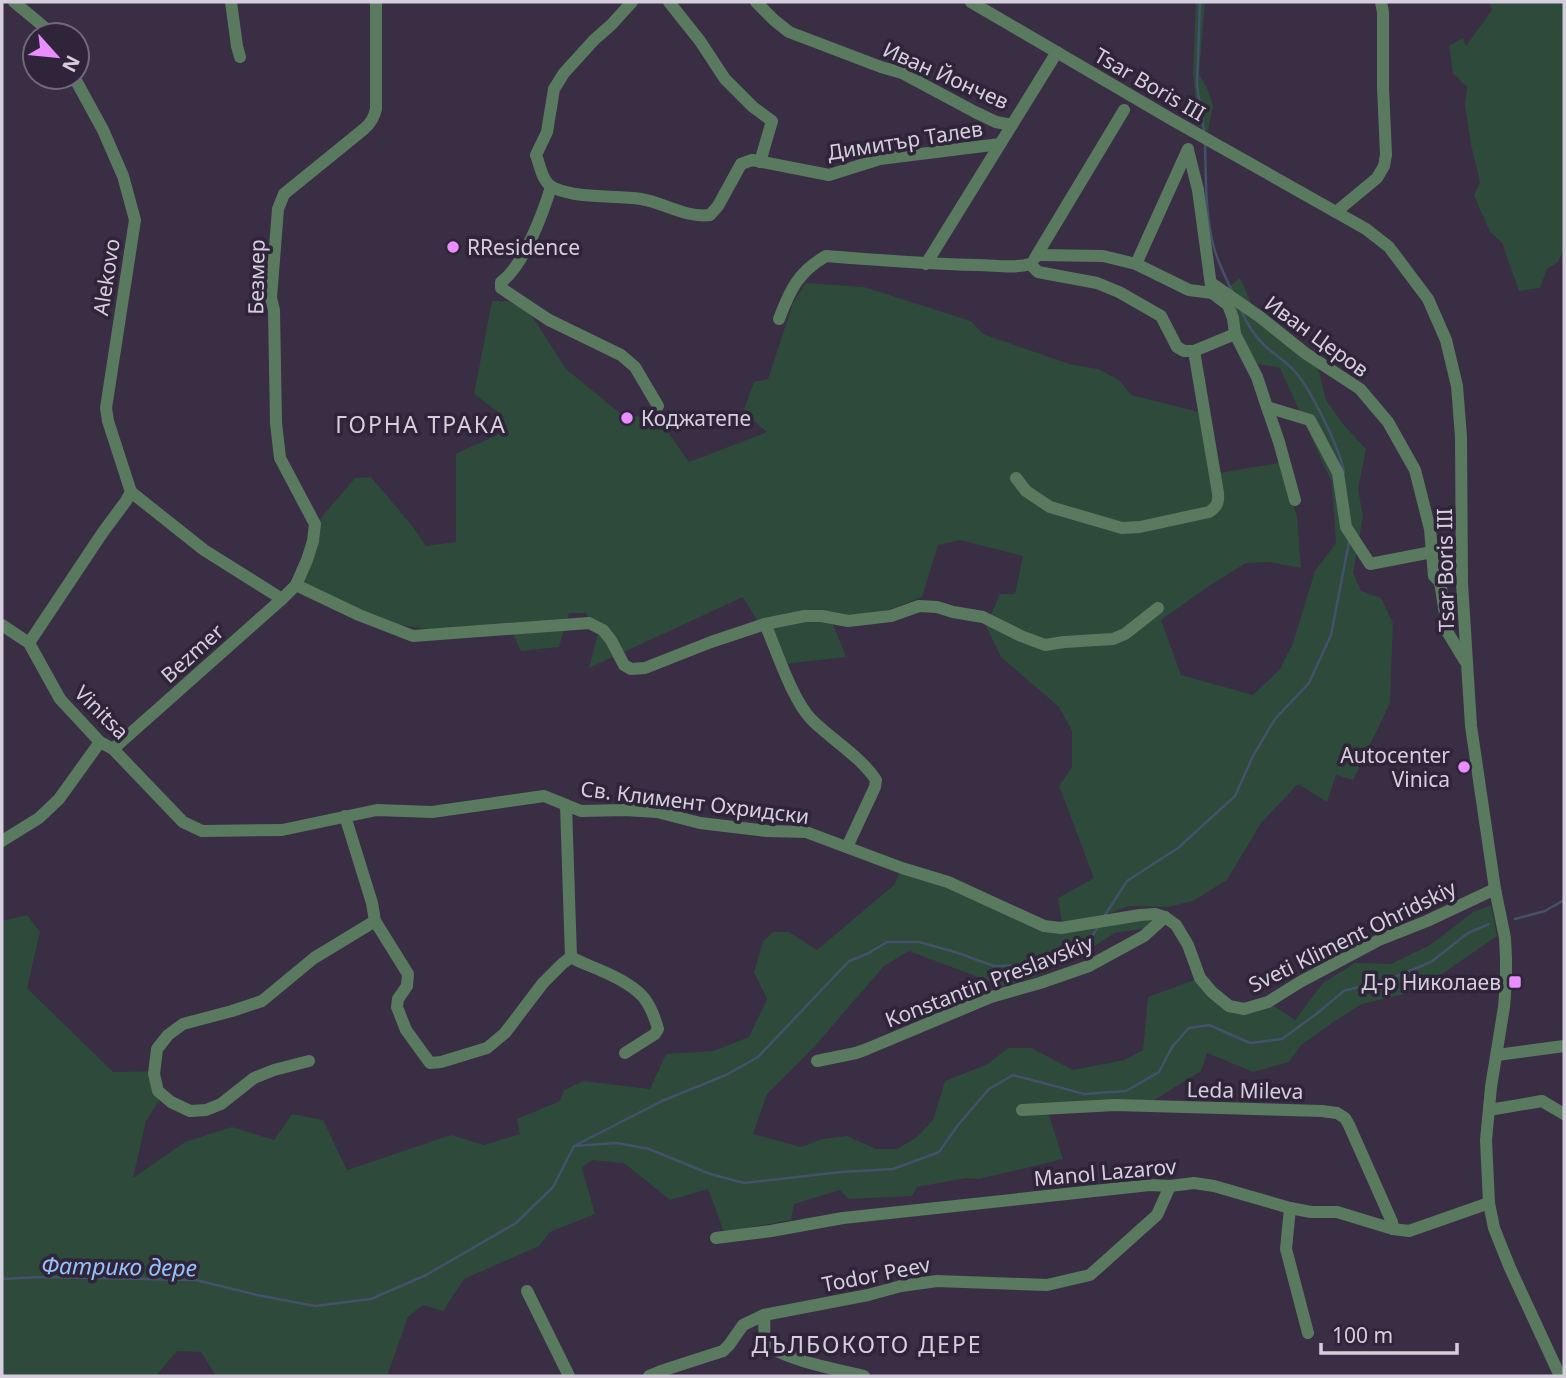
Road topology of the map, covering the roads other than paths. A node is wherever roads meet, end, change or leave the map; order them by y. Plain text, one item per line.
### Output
1 (14, 2) edge
2 (231, 2) edge
3 (376, 2) edge
4 (632, 2) edge
5 (669, 2) edge
6 (755, 2) edge
7 (971, 2) edge
8 (1381, 2) edge
9 (36, 21) edge
10 (1057, 52) junction
11 (240, 57) dead end
12 (82, 91) edge
13 (1124, 110) dead end
14 (1012, 125) junction
15 (1196, 133) junction
16 (1000, 144) junction
17 (1188, 150) junction
18 (760, 162) junction
19 (551, 187) junction
20 (1336, 212) junction
21 (1034, 259) junction
22 (926, 264) junction
23 (1136, 264) junction
24 (1212, 288) junction
25 (779, 319) dead end
26 (1235, 334) junction
27 (1194, 351) junction
28 (658, 406) dead end
29 (1267, 407) junction
30 (1016, 478) dead end
31 (131, 492) junction
32 (1295, 500) dead end
33 (1432, 552) junction
34 (296, 585) junction
35 (282, 599) junction
36 (1158, 608) dead end
37 (765, 624) junction
38 (2, 625) edge
39 (29, 643) junction
40 (1467, 663) junction
41 (100, 742) junction
42 (113, 749) junction
43 (566, 805) junction
44 (345, 816) junction
45 (183, 822) joint
46 (2, 841) edge
47 (847, 847) junction
48 (1495, 889) junction
49 (1166, 917) junction
50 (375, 921) junction
51 (571, 957) junction
52 (1564, 1046) edge
53 (625, 1053) dead end
54 (1497, 1055) junction
55 (309, 1061) dead end
56 (817, 1061) dead end
57 (1022, 1110) dead end
58 (1489, 1110) junction
59 (1564, 1114) edge
60 (1170, 1186) junction
61 (1489, 1203) junction
62 (1290, 1208) junction
63 (1393, 1229) junction
64 (716, 1238) dead end
65 (527, 1291) dead end
66 (764, 1315) junction
67 (1308, 1334) dead end
68 (569, 1376) edge
69 (649, 1376) edge
70 (864, 1376) edge
71 (1560, 1376) edge

1 - 9 street
2 - 11 street
3 - 34 street, Безмер
4 - 19 street
5 - 18 street
6 - 14 street, Иван Йончев
7 - 10 street, Tsar Boris III
8 - 20 street
10 - 14 street
10 - 15 street, Tsar Boris III
12 - 31 street, Alekovo
13 - 21 street
14 - 16 street
15 - 17 street
15 - 20 street, Tsar Boris III
16 - 18 street, Димитър Талев
16 - 22 street
17 - 23 street
17 - 24 street
18 - 19 street
19 - 28 street
20 - 40 street, Tsar Boris III
21 - 22 street
21 - 23 street
21 - 27 street
22 - 25 street
23 - 24 street
24 - 26 street
24 - 33 street, Иван Церов
26 - 27 street
26 - 29 street
27 - 30 street
29 - 32 street
29 - 33 street
31 - 35 street
31 - 39 street
33 - 40 street, Иван Церов
34 - 35 street, Bezmer
34 - 37 street
35 - 42 street, Bezmer
36 - 37 street
37 - 47 street
38 - 39 street, Vinitsa
39 - 41 street, Vinitsa
40 - 48 street, Tsar Boris III
41 - 42 street, Vinitsa
41 - 46 street
42 - 45 street, Vinitsa
43 - 44 street, Св. Климент Охридски
43 - 47 street, Св. Климент Охридски
43 - 51 street
44 - 45 street, Св. Климент Охридски
44 - 50 street
47 - 49 street, Св. Климент Охридски
48 - 49 street, Sveti Kliment Ohridskiy
48 - 54 street, Tsar Boris III
49 - 56 street, Konstantin Preslavskiy
50 - 51 street
50 - 55 street
51 - 53 street
52 - 54 street
54 - 58 street, Tsar Boris III
57 - 63 street, Leda Mileva
58 - 59 street
58 - 61 street, Tsar Boris III
60 - 62 street, Manol Lazarov
60 - 64 street, Manol Lazarov
60 - 66 street, Todor Peev
61 - 63 street, Manol Lazarov
61 - 71 street, Tsar Boris III
62 - 63 street, Manol Lazarov
62 - 67 street
65 - 68 street
66 - 69 street, Todor Peev
66 - 70 street

